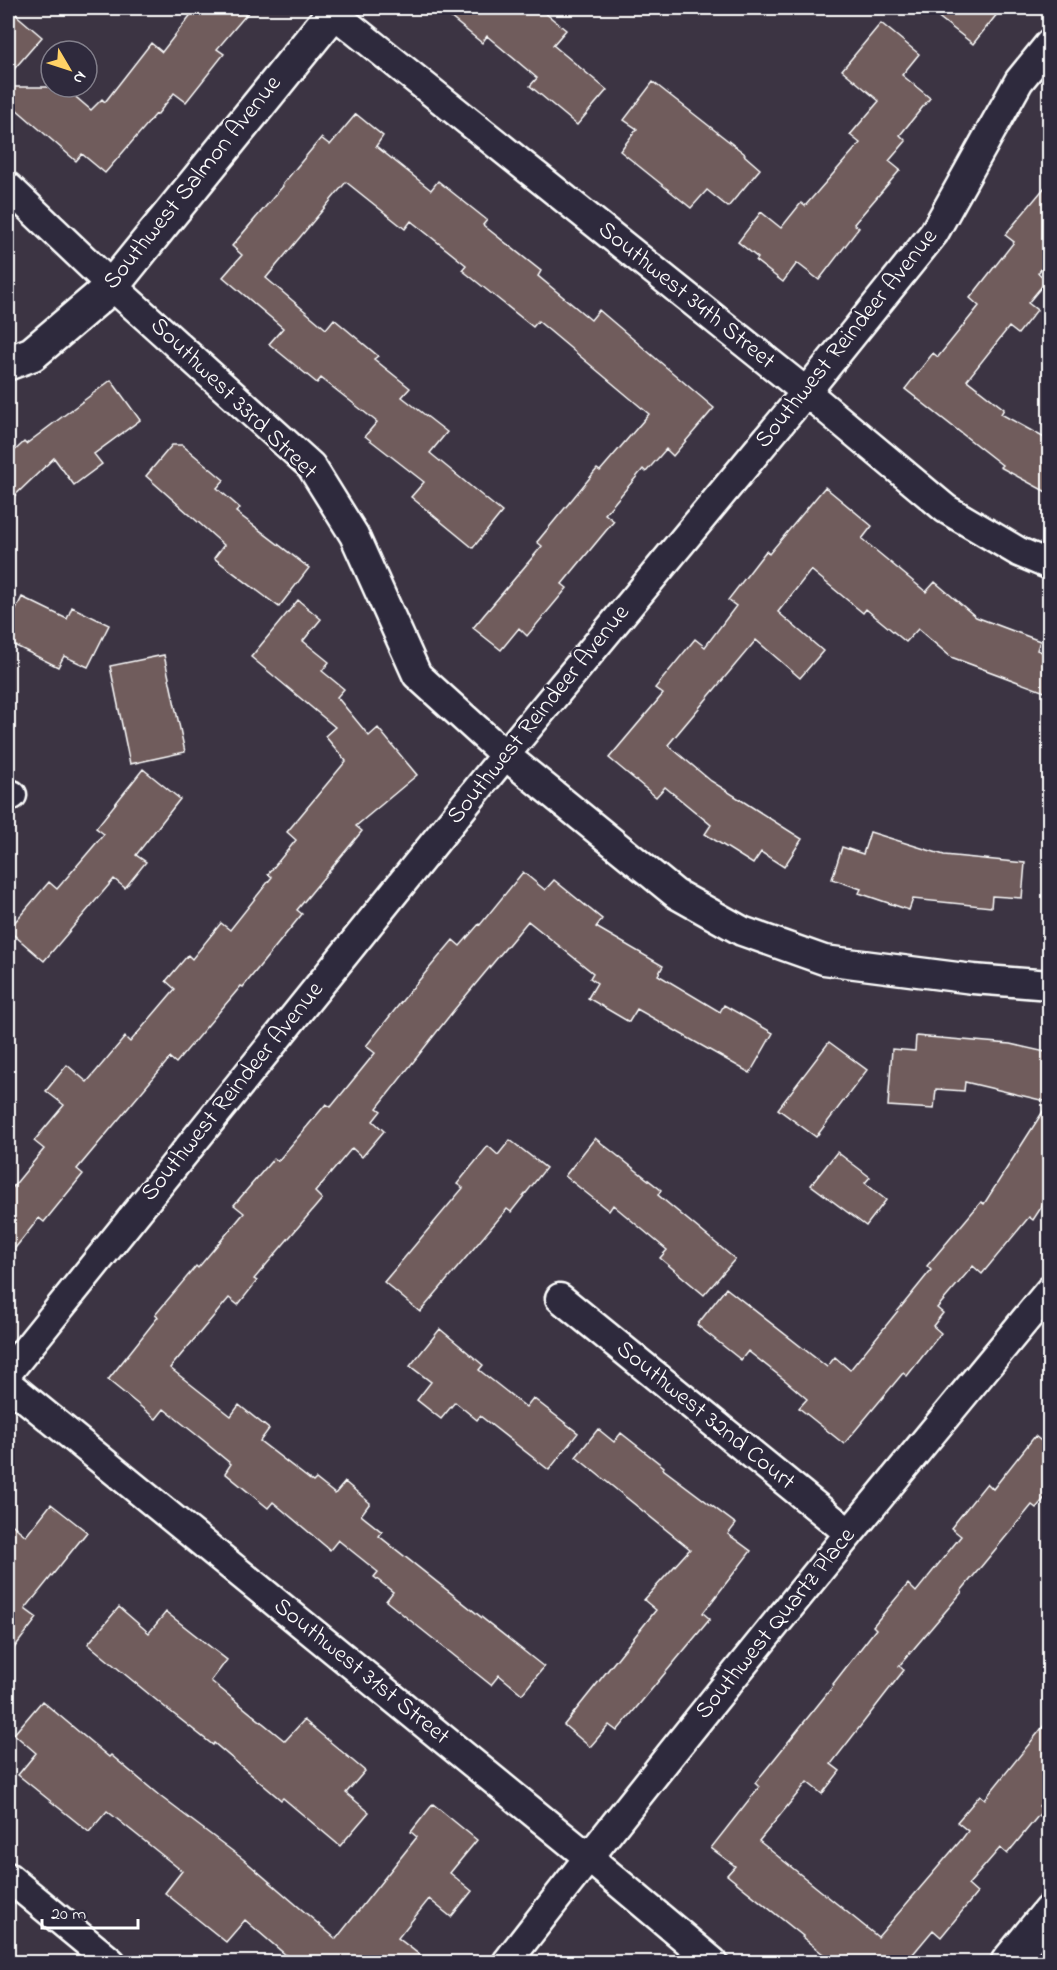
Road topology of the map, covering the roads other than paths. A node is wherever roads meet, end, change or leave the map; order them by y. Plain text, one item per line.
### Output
1 (335, 10) edge
2 (1050, 43) edge
3 (8, 186) edge
4 (112, 286) junction
5 (8, 363) edge
6 (806, 392) junction
7 (1050, 565) edge
8 (505, 755) junction
9 (1050, 985) edge
10 (1050, 1290) edge
11 (560, 1298) dead end
12 (8, 1372) edge
13 (8, 1384) edge
14 (849, 1533) junction
15 (588, 1857) junction
16 (8, 1878) edge
17 (1050, 1911) edge
18 (111, 1962) edge
19 (507, 1962) edge
20 (713, 1962) edge
21 (1008, 1962) edge

1 - 4 street, Southwest Salmon Avenue
1 - 6 street, Southwest 34th Street
2 - 6 street, Southwest Reindeer Avenue
3 - 4 street, Southwest 33rd Street
4 - 5 street, Southwest Salmon Avenue
4 - 8 street, Southwest 33rd Street
6 - 7 street, Southwest 34th Street
6 - 8 street, Southwest Reindeer Avenue
8 - 9 street, Southwest 33rd Street
8 - 12 street, Southwest Reindeer Avenue
10 - 14 street, Southwest Quartz Place
11 - 14 street, Southwest 32nd Court
13 - 15 street, Southwest 31st Street
14 - 15 street, Southwest Quartz Place
15 - 19 street, Southwest Quartz Place
15 - 20 street, Southwest 31st Street
16 - 18 street
17 - 21 street

